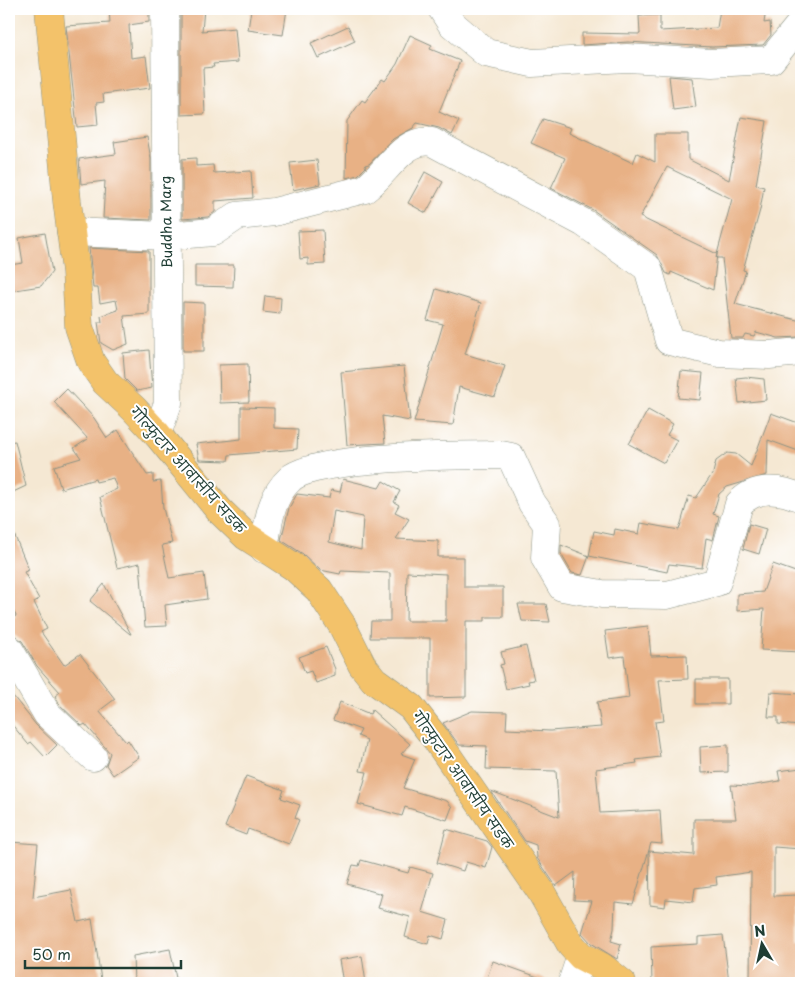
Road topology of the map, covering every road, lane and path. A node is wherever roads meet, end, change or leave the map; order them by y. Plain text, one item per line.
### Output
1 (49, 9) edge
2 (166, 9) edge
3 (442, 9) edge
4 (798, 18) edge
5 (71, 232) junction
6 (166, 236) junction
7 (801, 352) edge
8 (156, 434) junction
9 (801, 498) edge
10 (264, 549) junction
11 (9, 649) edge
12 (93, 757) dead end
13 (581, 956) junction
14 (572, 983) edge
15 (622, 983) edge

1 - 5 main road, गोल्फुटार आवासीय सडक
2 - 6 street, Buddha Marg
3 - 4 street
5 - 6 street
5 - 8 main road, गोल्फुटार आवासीय सडक
6 - 7 street
6 - 8 street, Buddha Marg
8 - 10 main road, गोल्फुटार आवासीय सडक
9 - 10 street
10 - 13 main road, गोल्फुटार आवासीय सडक
11 - 12 street
13 - 14 street
13 - 15 main road, गोल्फुटार आवासीय सडक

